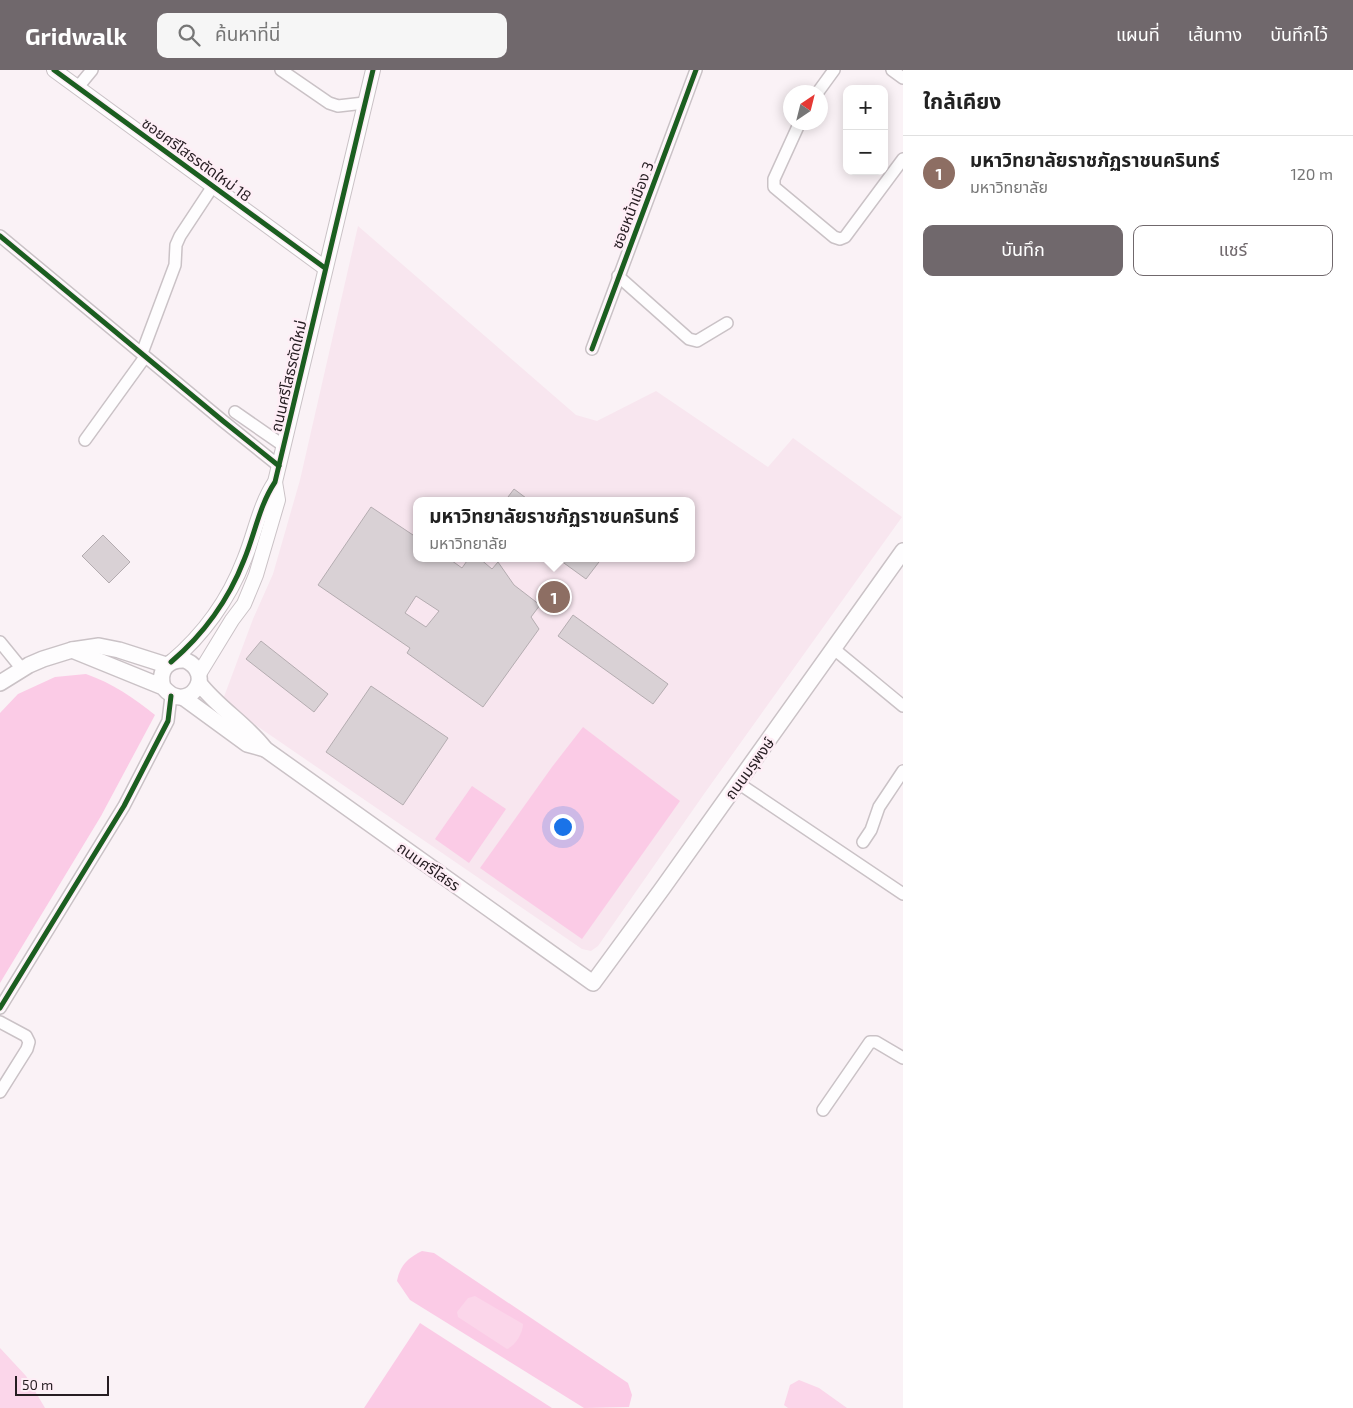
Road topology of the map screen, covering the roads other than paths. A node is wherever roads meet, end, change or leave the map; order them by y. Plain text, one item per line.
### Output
1 (54, 70) edge
2 (92, 70) edge
3 (281, 70) edge
4 (373, 70) edge
5 (696, 70) edge
6 (834, 70) edge
7 (892, 70) edge
8 (903, 78) edge
9 (823, 85) edge
10 (78, 87) junction
11 (364, 102) junction
12 (796, 130) edge
13 (903, 160) edge
14 (213, 186) junction
15 (0, 236) edge
16 (325, 268) junction
17 (618, 276) junction
18 (726, 323) dead end
19 (592, 349) dead end
20 (144, 355) junction
21 (235, 412) dead end
22 (84, 440) dead end
23 (284, 446) junction
24 (279, 466) junction
25 (275, 482) junction
26 (903, 551) edge
27 (0, 642) edge
28 (834, 649) junction
29 (72, 650) junction
30 (168, 663) junction
31 (22, 669) junction
32 (199, 679) junction
33 (0, 682) edge
34 (173, 694) junction
35 (903, 706) edge
36 (265, 749) junction
37 (903, 771) edge
38 (738, 783) junction
39 (863, 842) dead end
40 (903, 894) edge
41 (593, 982) joint
42 (0, 1008) edge
43 (0, 1022) edge
44 (903, 1058) edge
45 (0, 1092) edge
46 (823, 1110) dead end

1 - 10 street, ซอยศรีโสธรตัดใหม่ 18
2 - 10 street
3 - 11 street
4 - 11 street, ถนนศรีโสธรตัดใหม่
5 - 17 street, ซอยหน้าเมือง 3
6 - 9 street
7 - 8 street
10 - 14 street, ซอยศรีโสธรตัดใหม่ 18
11 - 16 street, ถนนศรีโสธรตัดใหม่
12 - 13 street
14 - 16 street, ซอยศรีโสธรตัดใหม่ 18
14 - 20 street
15 - 20 street
16 - 23 street, ถนนศรีโสธรตัดใหม่
17 - 18 street
17 - 19 street, ซอยหน้าเมือง 3
20 - 22 street
20 - 24 street
21 - 23 street
23 - 24 street, ถนนศรีโสธรตัดใหม่
24 - 25 street, ถนนศรีโสธรตัดใหม่
25 - 30 street, ถนนศรีโสธรตัดใหม่
25 - 32 street, ถนนศรีโสธรตัดใหม่
26 - 28 main road, ถนนมรุพงษ์
27 - 31 street
28 - 35 street
28 - 38 main road, ถนนมรุพงษ์
29 - 30 main road
29 - 31 main road
29 - 34 main road, ถนนศรีโสธร
30 - 32 main road
30 - 34 main road
31 - 33 main road
32 - 34 main road
32 - 36 main road, ถนนศรีโสธร
34 - 36 main road, ถนนศรีโสธร
34 - 42 street
36 - 41 main road, ถนนศรีโสธร
37 - 39 street
38 - 40 street
38 - 41 main road, ถนนมรุพงษ์
43 - 45 street
44 - 46 street

